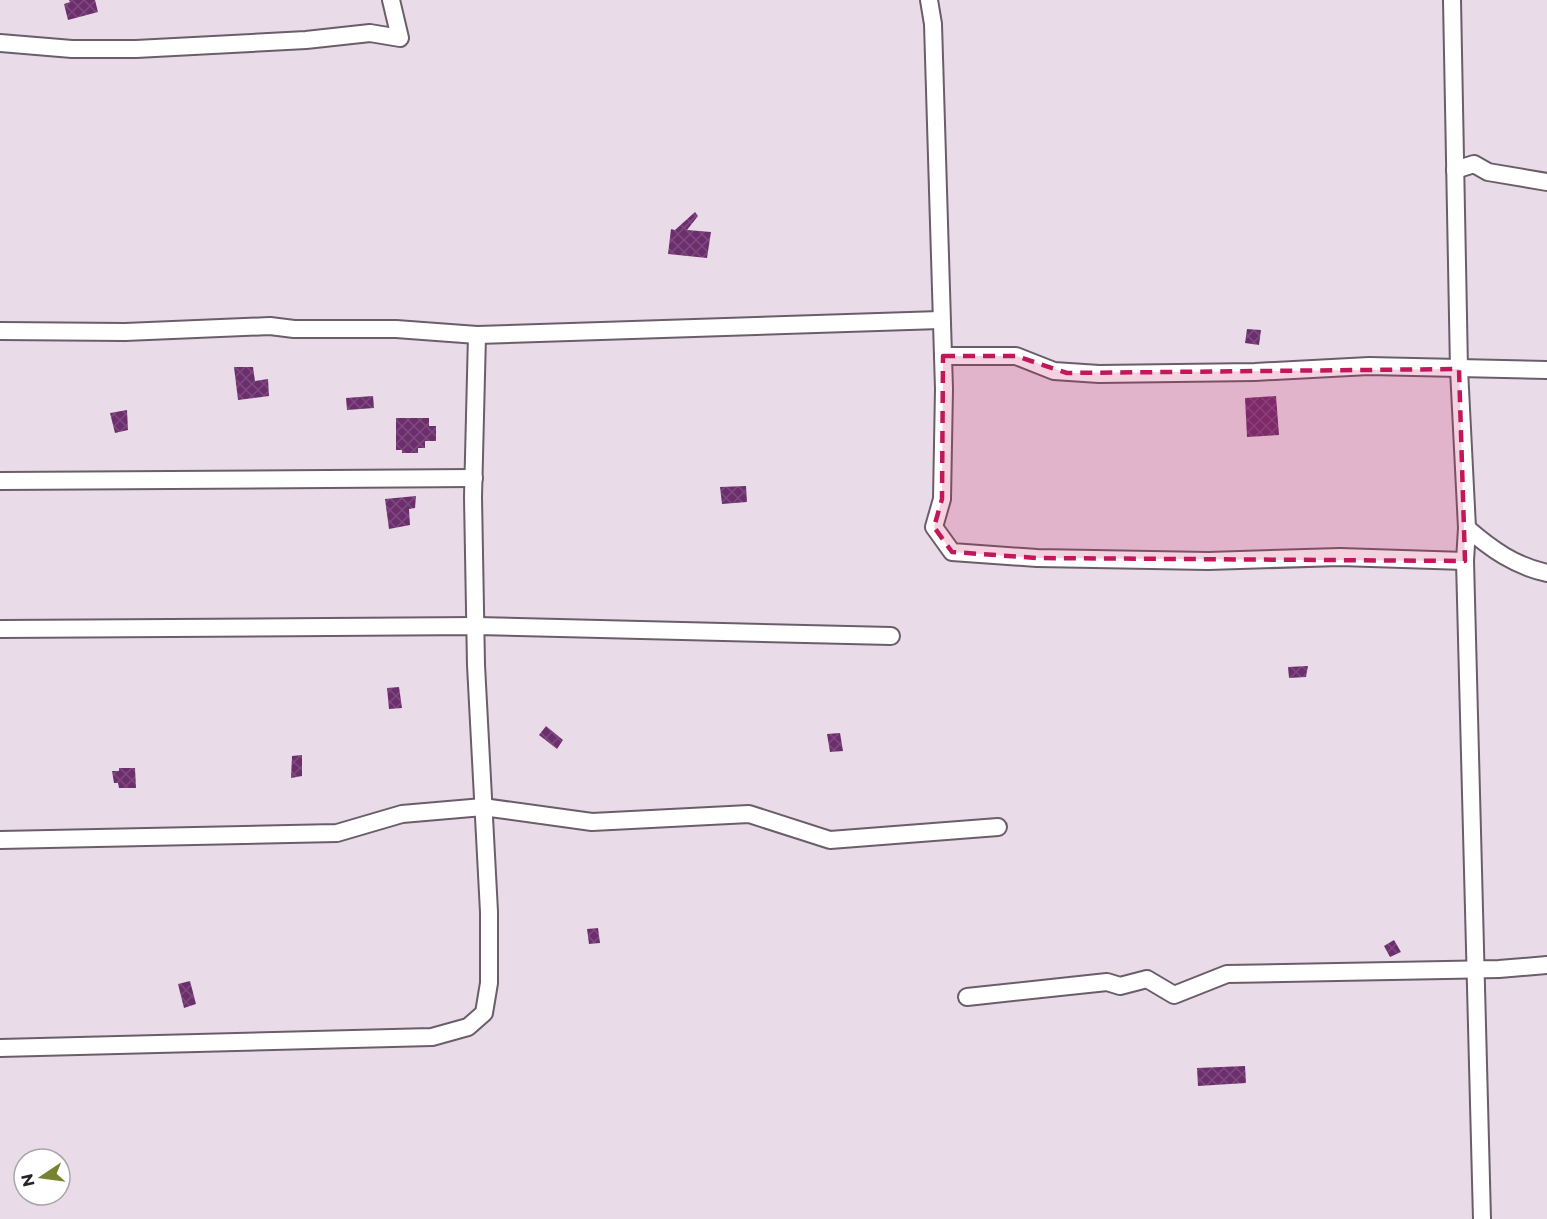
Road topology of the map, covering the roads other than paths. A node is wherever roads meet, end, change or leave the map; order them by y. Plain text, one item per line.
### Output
1 (391, 0) edge
2 (929, 0) edge
3 (1452, 0) edge
4 (0, 43) edge
5 (1455, 170) junction
6 (1547, 182) edge
7 (940, 320) junction
8 (0, 331) edge
9 (477, 335) junction
10 (942, 356) junction
11 (1459, 369) junction
12 (1547, 370) edge
13 (474, 478) junction
14 (0, 482) edge
15 (1467, 528) junction
16 (1465, 561) junction
17 (1547, 573) edge
18 (477, 626) junction
19 (0, 629) edge
20 (891, 636) dead end
21 (483, 807) junction
22 (998, 827) dead end
23 (0, 840) edge
24 (1547, 965) edge
25 (1474, 968) junction
26 (967, 997) dead end
27 (0, 1048) edge
28 (1482, 1219) edge

1 - 4 street
2 - 7 street
3 - 5 street
5 - 6 street
5 - 11 street
7 - 9 street
7 - 10 street
8 - 9 street
9 - 13 street
10 - 11 street
10 - 16 street
11 - 12 street
11 - 15 street
13 - 14 street
13 - 18 street
15 - 16 street
15 - 17 street
16 - 25 street
18 - 19 street
18 - 20 street
18 - 21 street
21 - 22 street
21 - 23 street
21 - 27 street
24 - 25 street
25 - 26 street
25 - 28 street

